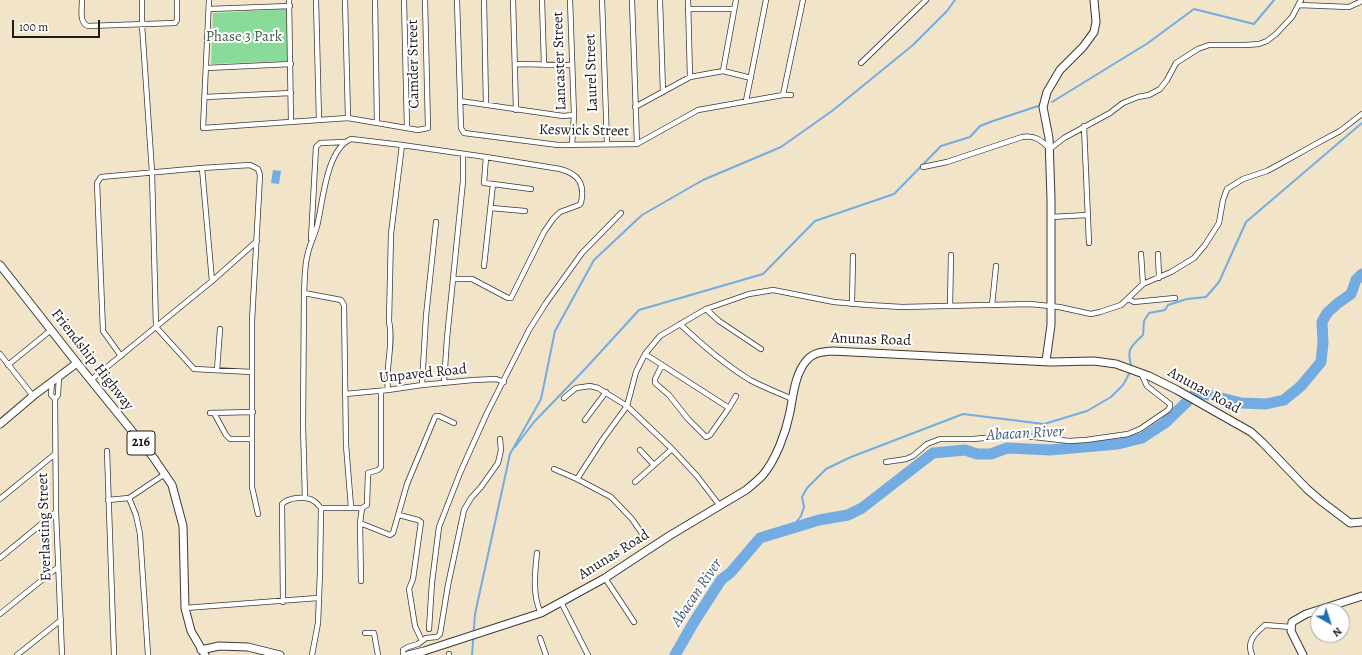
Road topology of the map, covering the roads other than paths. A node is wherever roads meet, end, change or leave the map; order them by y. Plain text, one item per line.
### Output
1 (82, 0) edge
2 (142, 0) edge
3 (177, 0) edge
4 (209, 0) edge
5 (289, 0) edge
6 (316, 0) edge
7 (345, 0) edge
8 (375, 0) edge
9 (404, 0) edge
10 (425, 0) edge
11 (457, 0) edge
12 (484, 0) edge
13 (513, 0) edge
14 (542, 0) edge
15 (570, 0) edge
16 (602, 0) edge
17 (632, 0) edge
18 (660, 0) edge
19 (688, 0) edge
20 (736, 0) edge
21 (766, 0) edge
22 (803, 0) edge
23 (926, 0) edge
24 (1094, 0) edge
25 (1301, 0) edge
26 (1362, 2) edge
27 (1299, 5) junction
28 (290, 6) junction
29 (209, 9) junction
30 (688, 9) junction
31 (734, 9) junction
32 (142, 25) junction
33 (861, 63) dead end
34 (291, 64) junction
35 (515, 64) junction
36 (544, 65) junction
37 (572, 65) junction
38 (206, 68) junction
39 (723, 71) junction
40 (690, 77) junction
41 (751, 78) junction
42 (663, 92) junction
43 (291, 93) junction
44 (784, 95) junction
45 (791, 95) dead end
46 (205, 97) junction
47 (460, 101) junction
48 (746, 102) junction
49 (486, 105) junction
50 (635, 107) junction
51 (516, 110) junction
52 (1362, 114) edge
53 (574, 115) junction
54 (348, 118) junction
55 (319, 120) junction
56 (291, 122) junction
57 (377, 124) junction
58 (1084, 126) junction
59 (407, 128) junction
60 (346, 142) junction
61 (606, 144) junction
62 (637, 144) junction
63 (572, 145) junction
64 (402, 146) junction
65 (1050, 149) junction
66 (463, 154) junction
67 (486, 157) junction
68 (923, 166) dead end
69 (202, 168) junction
70 (152, 172) junction
71 (493, 184) junction
72 (531, 189) dead end
73 (491, 208) junction
74 (526, 211) dead end
75 (621, 213) dead end
76 (1087, 215) junction
77 (1051, 218) junction
78 (436, 222) dead end
79 (257, 241) junction
80 (310, 243) junction
81 (1088, 243) dead end
82 (1141, 254) dead end
83 (1158, 254) dead end
84 (951, 255) dead end
85 (853, 256) dead end
86 (0, 265) edge
87 (484, 266) dead end
88 (996, 266) dead end
89 (1159, 278) junction
90 (453, 279) junction
91 (212, 281) junction
92 (1143, 284) junction
93 (304, 293) junction
94 (1175, 298) dead end
95 (1128, 299) junction
96 (852, 304) junction
97 (992, 305) junction
98 (950, 306) junction
99 (1051, 306) junction
100 (706, 309) junction
101 (680, 324) junction
102 (156, 327) junction
103 (220, 329) dead end
104 (51, 330) junction
105 (761, 349) dead end
106 (0, 354) edge
107 (645, 354) junction
108 (121, 356) junction
109 (1046, 361) junction
110 (77, 364) junction
111 (8, 365) junction
112 (662, 365) junction
113 (217, 370) junction
114 (252, 372) junction
115 (1140, 373) junction
116 (59, 376) junction
117 (91, 380) junction
118 (52, 381) junction
119 (504, 382) junction
120 (444, 383) junction
121 (422, 384) junction
122 (388, 390) junction
123 (381, 391) junction
124 (606, 392) junction
125 (345, 394) junction
126 (33, 396) junction
127 (736, 396) dead end
128 (564, 398) dead end
129 (55, 399) junction
130 (792, 399) junction
131 (627, 406) junction
132 (729, 408) junction
133 (253, 412) junction
134 (585, 420) dead end
135 (454, 423) dead end
136 (0, 424) edge
137 (252, 439) junction
138 (500, 439) dead end
139 (672, 449) junction
140 (640, 450) dead end
141 (107, 451) dead end
142 (55, 454) junction
143 (886, 462) dead end
144 (654, 465) junction
145 (554, 469) dead end
146 (166, 474) junction
147 (577, 479) junction
148 (635, 482) dead end
149 (129, 498) junction
150 (305, 498) junction
151 (0, 499) edge
152 (108, 500) junction
153 (720, 506) junction
154 (351, 507) junction
155 (321, 508) junction
156 (362, 508) junction
157 (56, 512) junction
158 (258, 514) dead end
159 (399, 515) junction
160 (1362, 522) edge
161 (360, 523) junction
162 (643, 536) dead end
163 (537, 553) dead end
164 (0, 558) edge
165 (58, 568) junction
166 (605, 578) junction
167 (361, 581) dead end
168 (1362, 596) edge
169 (318, 598) junction
170 (283, 602) junction
171 (561, 602) junction
172 (185, 608) junction
173 (540, 613) junction
174 (0, 614) edge
175 (60, 620) junction
176 (634, 622) dead end
177 (1291, 627) junction
178 (429, 629) dead end
179 (365, 633) dead end
180 (540, 638) dead end
181 (422, 641) junction
182 (203, 652) edge
183 (275, 654) edge
184 (17, 655) edge
185 (62, 655) edge
186 (114, 655) edge
187 (148, 655) edge
188 (312, 655) edge
189 (378, 655) edge
190 (403, 655) edge
191 (408, 655) edge
192 (546, 655) edge
193 (588, 655) edge
194 (1252, 655) edge
195 (1302, 655) edge

1 - 32 street
2 - 32 street
3 - 32 street
4 - 29 street
5 - 28 street
6 - 55 street
7 - 54 street
8 - 57 street
9 - 59 street
10 - 59 street, Camder Street
11 - 47 street
12 - 49 street
13 - 35 street
14 - 36 street
15 - 37 street, Lancaster Street
16 - 61 street, Laurel Street
17 - 50 street
18 - 42 street
19 - 30 street
20 - 31 street
21 - 41 street
22 - 44 street
23 - 33 street
24 - 65 street
25 - 27 street
26 - 27 street
27 - 58 street
28 - 29 street
28 - 34 street
29 - 38 street
30 - 31 street
30 - 40 street
31 - 39 street
32 - 70 street
34 - 38 street
34 - 43 street
35 - 36 street
35 - 51 street
36 - 37 street
37 - 53 street, Lancaster Street
38 - 46 street
39 - 40 street
39 - 41 street
40 - 42 street
41 - 48 street
42 - 50 street
43 - 46 street
43 - 56 street
44 - 45 street, Keswick Street
44 - 48 street, Keswick Street
46 - 56 street
47 - 49 street
47 - 63 street, Keswick Street
48 - 62 street, Keswick Street
49 - 51 street
50 - 62 street
51 - 53 street
52 - 89 street
53 - 63 street, Lancaster Street
54 - 55 street
54 - 57 street
55 - 56 street
57 - 59 street
58 - 65 street
58 - 76 street
60 - 64 street
60 - 80 street
60 - 80 street
61 - 62 street, Keswick Street
61 - 63 street, Keswick Street
64 - 66 street
64 - 122 street
65 - 68 street
65 - 77 street
66 - 67 street
66 - 90 street
67 - 71 street
67 - 90 street
69 - 70 street
69 - 79 street
69 - 91 street
70 - 102 street
70 - 108 street
71 - 72 street
71 - 73 street
73 - 74 street
73 - 87 street
75 - 119 street
76 - 77 street
76 - 81 street
77 - 99 street
78 - 121 street
79 - 91 street
79 - 114 street
80 - 93 street
82 - 92 street
83 - 89 street
84 - 98 street
85 - 96 street
86 - 104 street, Friendship Highway / 216
88 - 97 street
89 - 92 street
90 - 120 street
91 - 102 street
92 - 95 street
93 - 125 street
93 - 150 street
94 - 95 street
95 - 99 street
96 - 98 street
96 - 100 street
97 - 98 street
97 - 99 street
99 - 109 street
100 - 101 street
100 - 105 street
101 - 107 street
101 - 130 street
102 - 108 street
102 - 113 street
103 - 113 street
104 - 110 street, Friendship Highway / 216
104 - 111 street
106 - 111 street
107 - 112 street
107 - 131 street
108 - 117 street
109 - 115 street, Anunas Road
109 - 130 street, Anunas Road
110 - 116 street
110 - 117 street, Friendship Highway / 216
111 - 126 street
112 - 132 street
112 - 132 street
113 - 114 street
114 - 133 street
115 - 143 street
115 - 160 street, Anunas Road
116 - 118 street
116 - 129 street, Everlasting Street
117 - 146 street, Friendship Highway / 216
118 - 126 street
118 - 129 street, Everlasting Street
119 - 120 street, Unpaved Road
119 - 178 street
120 - 121 street, Unpaved Road
121 - 122 street, Unpaved Road
122 - 123 street, Unpaved Road
123 - 125 street, Unpaved Road
123 - 156 street
124 - 128 street
124 - 131 street
124 - 134 street
125 - 154 street
126 - 136 street
127 - 132 street
129 - 142 street, Everlasting Street
130 - 153 street, Anunas Road
131 - 139 street
131 - 147 street
133 - 137 street
133 - 137 street
135 - 159 street
137 - 158 street
138 - 181 street
139 - 144 street
139 - 153 street
140 - 144 street
141 - 152 street
142 - 151 street
142 - 157 street, Everlasting Street
144 - 148 street
145 - 147 street
146 - 149 street
146 - 172 street, Friendship Highway / 216
147 - 162 street
149 - 152 street
149 - 187 street
150 - 155 street
150 - 170 street
152 - 186 street
153 - 166 street, Anunas Road
154 - 155 street
154 - 156 street
155 - 169 street
156 - 161 street
157 - 164 street
157 - 165 street, Everlasting Street
159 - 161 street
159 - 181 street
161 - 167 street
163 - 173 street
165 - 174 street
165 - 175 street, Everlasting Street
166 - 171 street, Anunas Road
166 - 176 street
168 - 177 street
169 - 170 street
169 - 188 street
170 - 172 street
171 - 173 street, Anunas Road
171 - 193 street
172 - 182 street, Friendship Highway / 216
173 - 191 street, Anunas Road
175 - 184 street
175 - 185 street, Everlasting Street
177 - 194 street
177 - 195 street
179 - 189 street
180 - 192 street
181 - 190 street
182 - 183 street

